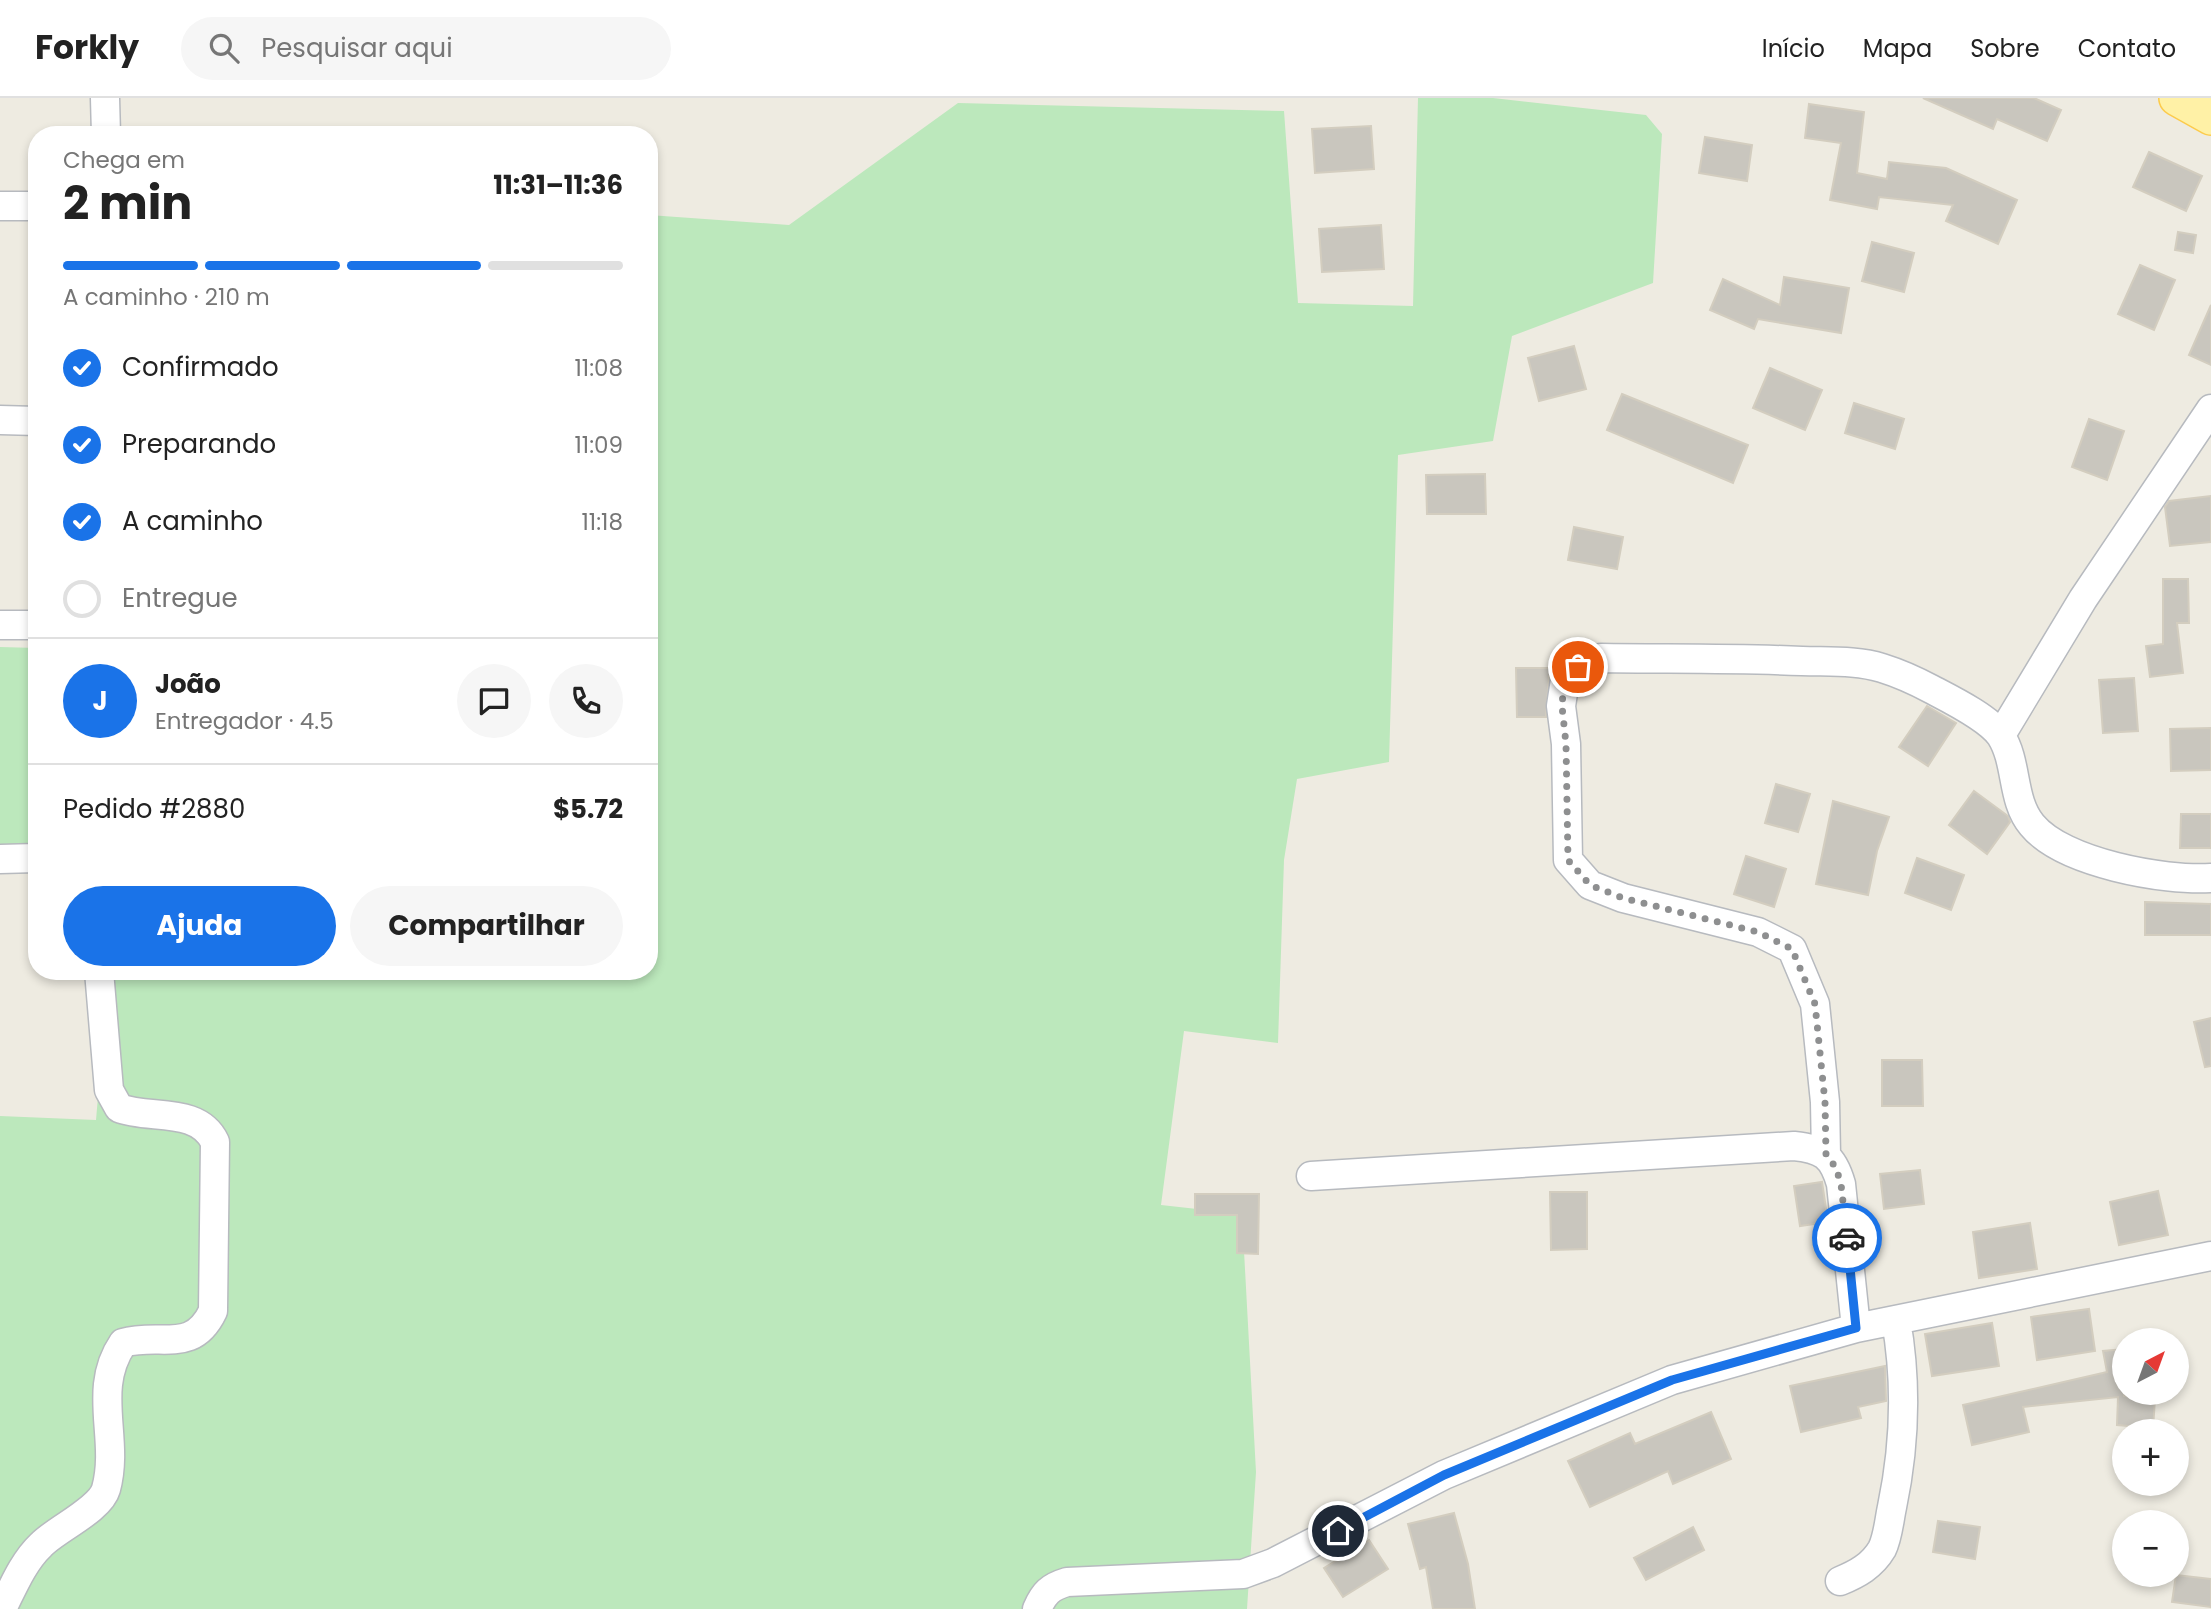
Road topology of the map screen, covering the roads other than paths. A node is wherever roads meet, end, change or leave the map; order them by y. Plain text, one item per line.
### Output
1 (105, 98) edge
2 (2177, 98) edge
3 (2211, 117) edge
4 (106, 126) edge
5 (0, 206) edge
6 (28, 206) edge
7 (2211, 409) edge
8 (0, 420) edge
9 (28, 421) edge
10 (0, 625) edge
11 (28, 625) edge
12 (2001, 736) junction
13 (28, 858) edge
14 (0, 859) edge
15 (2211, 878) edge
16 (100, 980) edge
17 (1826, 1154) junction
18 (1311, 1177) dead end
19 (2211, 1256) edge
20 (1896, 1320) junction
21 (1856, 1328) junction
22 (1840, 1581) dead end
23 (2, 1609) edge
24 (1037, 1609) edge

1 - 4 street
2 - 3 main road
5 - 6 street
7 - 12 street
8 - 9 street
10 - 11 street
12 - 15 street
12 - 17 street
13 - 14 street
16 - 23 street
17 - 18 street
17 - 21 street
19 - 20 street
20 - 21 street
20 - 22 street
21 - 24 street

